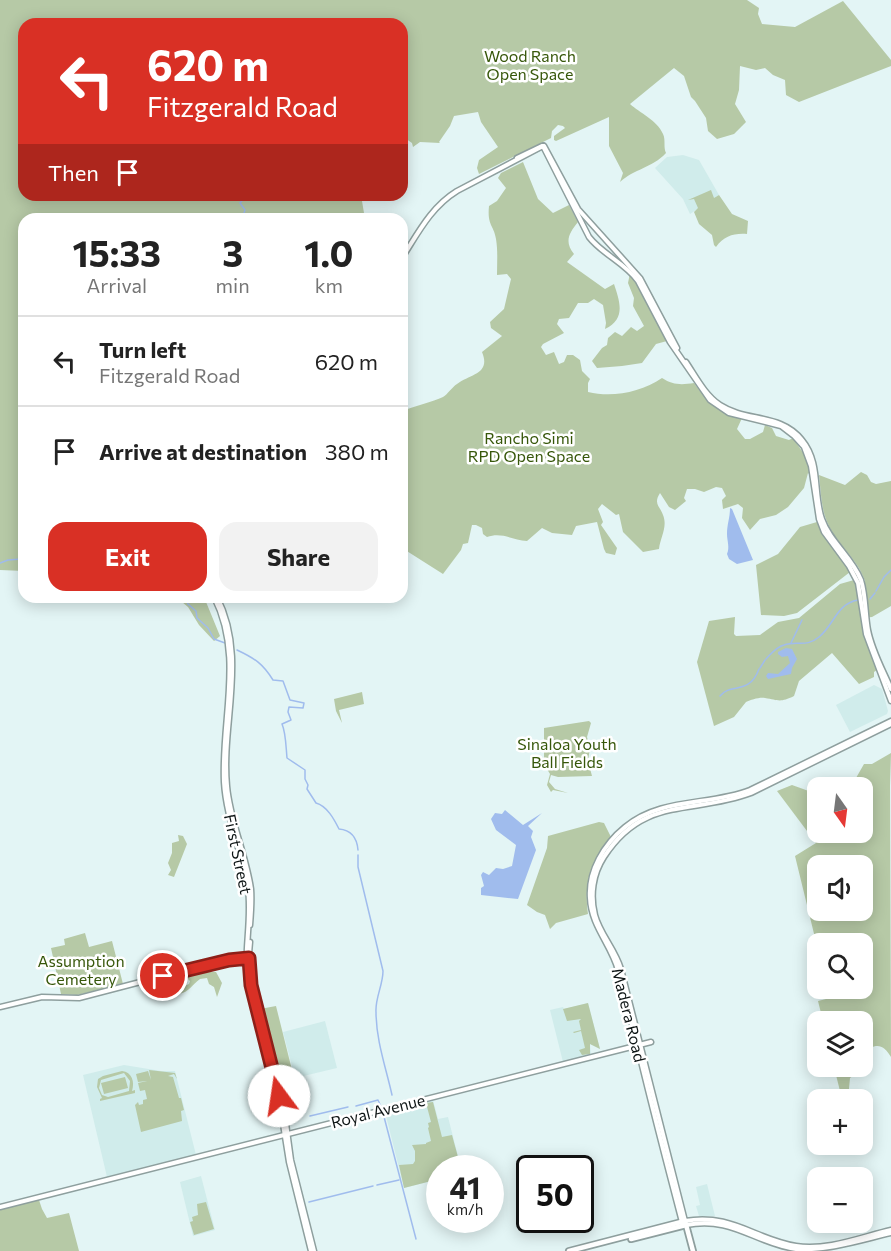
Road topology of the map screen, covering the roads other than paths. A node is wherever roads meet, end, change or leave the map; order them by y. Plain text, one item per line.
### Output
1 (543, 146) junction
2 (408, 246) edge
3 (218, 603) edge
4 (891, 690) edge
5 (891, 700) edge
6 (891, 722) edge
7 (247, 958) junction
8 (625, 998) junction
9 (0, 1008) edge
10 (633, 1016) junction
11 (651, 1042) dead end
12 (638, 1046) junction
13 (287, 1134) junction
14 (0, 1207) edge
15 (684, 1223) junction
16 (891, 1231) edge
17 (313, 1251) edge
18 (569, 1251) edge
19 (581, 1251) edge
20 (691, 1251) edge

1 - 2 main road
1 - 4 main road
1 - 5 main road
3 - 7 main road, First Street
6 - 8 main road, Madera Road
6 - 10 main road, Madera Road
7 - 9 main road
7 - 13 main road, First Street
8 - 10 main road
8 - 12 main road, Madera Road
10 - 12 main road, Madera Road
11 - 12 main road, Royal Avenue
12 - 13 main road, Royal Avenue
12 - 15 main road, Madera Road
13 - 14 main road, Royal Avenue
13 - 17 main road, First Street
15 - 16 main road
15 - 18 main road
15 - 19 main road
15 - 20 main road, Madera Road

